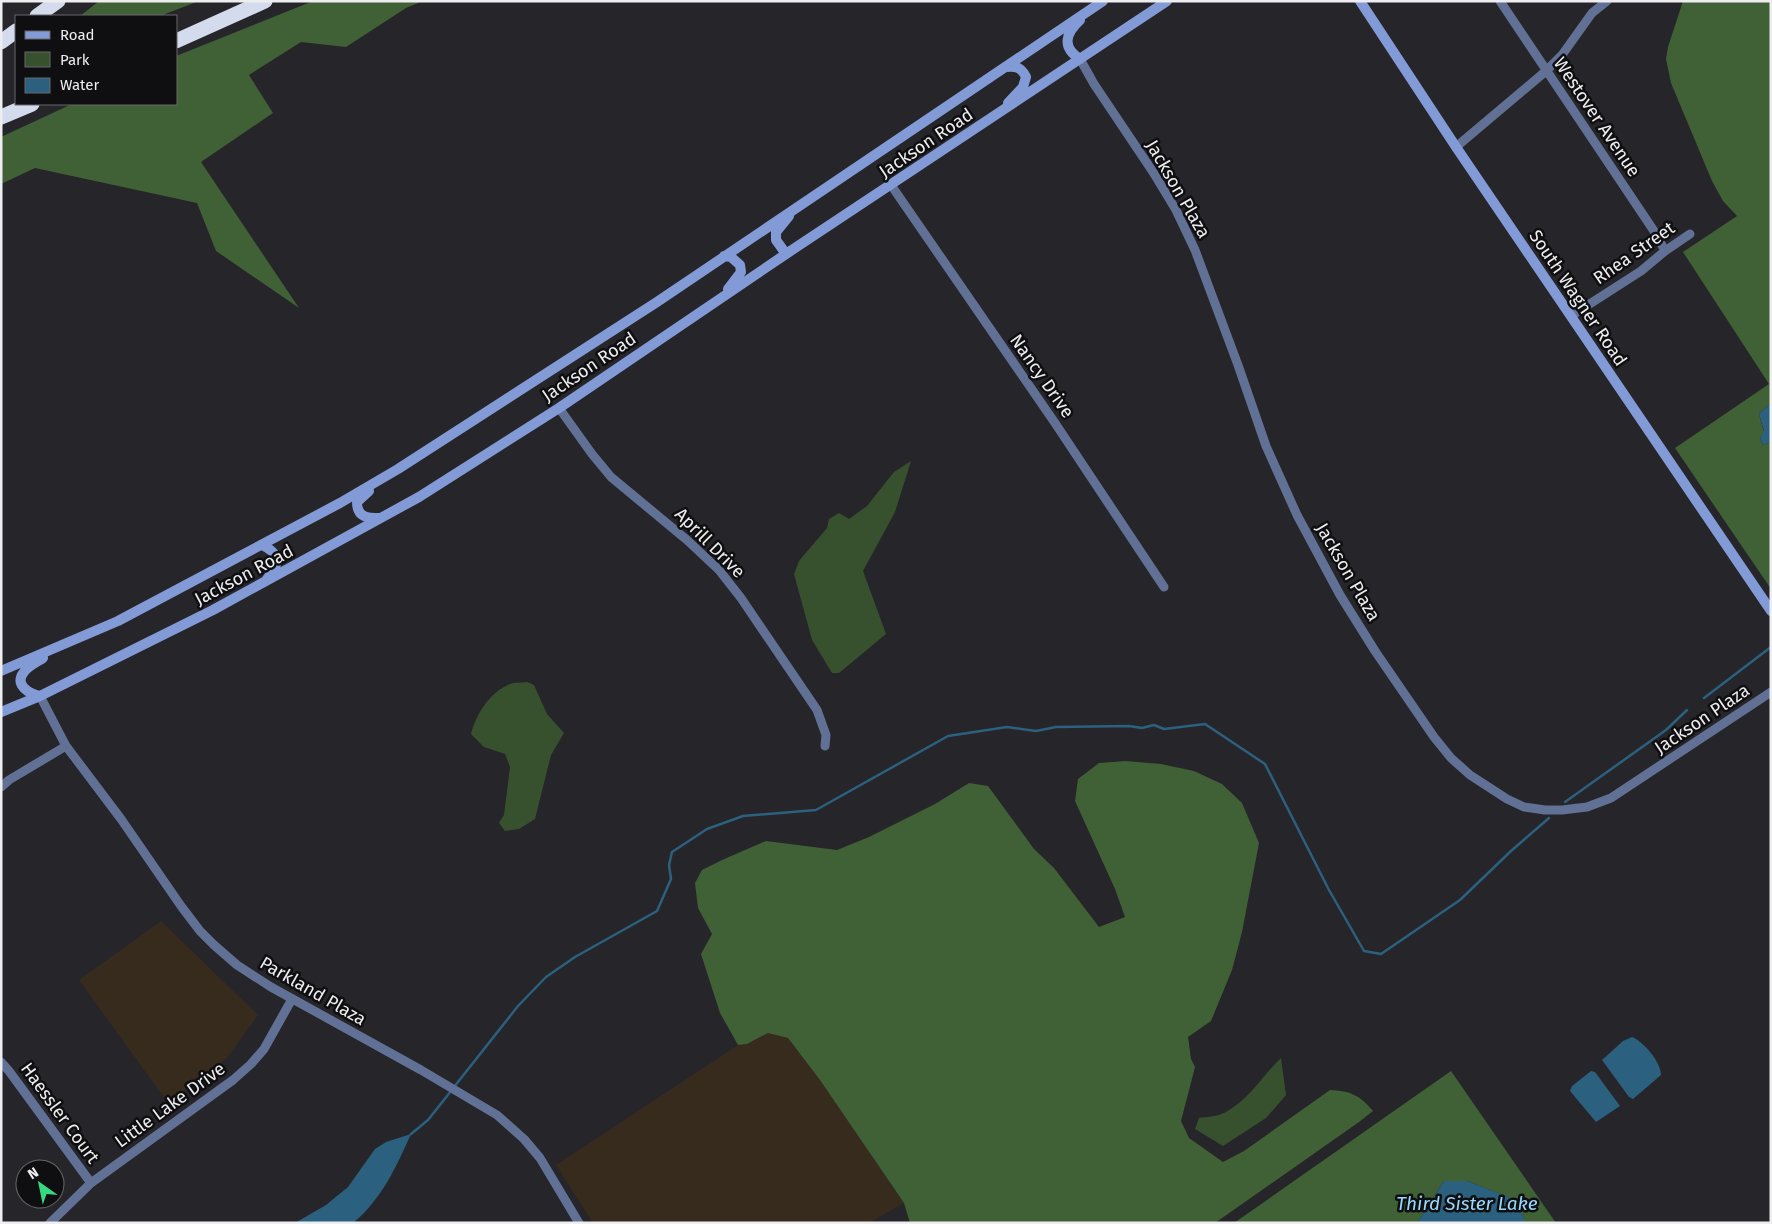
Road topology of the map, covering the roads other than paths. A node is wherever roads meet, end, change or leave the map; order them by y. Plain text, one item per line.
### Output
1 (58, 1) edge
2 (265, 1) edge
3 (274, 1) edge
4 (1167, 1) edge
5 (1360, 1) edge
6 (1500, 1) edge
7 (1607, 1) edge
8 (1099, 4) edge
9 (247, 10) junction
10 (38, 15) edge
11 (15, 32) edge
12 (178, 40) edge
13 (1, 42) edge
14 (1080, 59) junction
15 (1005, 67) junction
16 (1546, 70) junction
17 (30, 105) edge
18 (995, 116) junction
19 (1, 117) edge
20 (1456, 147) junction
21 (891, 185) junction
22 (800, 205) junction
23 (1690, 234) dead end
24 (1665, 251) junction
25 (786, 254) junction
26 (724, 256) junction
27 (715, 302) junction
28 (1571, 316) junction
29 (559, 408) junction
30 (398, 470) junction
31 (382, 518) junction
32 (262, 545) junction
33 (261, 585) junction
34 (1164, 587) dead end
35 (1771, 611) edge
36 (56, 648) junction
37 (1, 671) edge
38 (1771, 692) edge
39 (40, 696) junction
40 (1, 712) edge
41 (66, 746) junction
42 (825, 746) dead end
43 (1, 787) edge
44 (292, 999) junction
45 (1, 1062) edge
46 (91, 1183) junction
47 (50, 1223) edge
48 (579, 1223) edge

1 - 10 highway
2 - 9 highway
3 - 9 highway
4 - 14 main road, Jackson Road
5 - 20 main road, South Wagner Road
6 - 16 street, Westover Avenue
7 - 16 street
8 - 14 main road
8 - 15 main road, Jackson Road
9 - 12 highway
11 - 13 highway
14 - 18 main road, Jackson Road
14 - 38 street, Jackson Plaza
15 - 18 main road
15 - 22 main road, Jackson Road
16 - 20 street
16 - 24 street, Westover Avenue
17 - 19 highway
18 - 21 main road, Jackson Road
20 - 28 main road, South Wagner Road
21 - 25 main road, Jackson Road
21 - 34 street, Nancy Drive
22 - 25 main road
22 - 26 main road, Jackson Road
23 - 24 street, Rhea Street
24 - 28 street, Rhea Street
25 - 27 main road, Jackson Road
26 - 27 main road
26 - 30 main road, Jackson Road
27 - 29 main road, Jackson Road
28 - 35 main road, South Wagner Road
29 - 31 main road, Jackson Road
29 - 42 street, Aprill Drive
30 - 31 main road
30 - 32 main road, Jackson Road
31 - 33 main road, Jackson Road
32 - 33 main road
32 - 36 main road, Jackson Road
33 - 39 main road, Jackson Road
36 - 37 main road, Jackson Road
36 - 39 main road
39 - 40 main road, Jackson Road
39 - 41 street, Parkland Plaza
41 - 43 street
41 - 44 street, Parkland Plaza
44 - 46 street, Little Lake Drive
44 - 48 street, Parkland Plaza
45 - 46 street, Haessler Court
46 - 47 street, Little Lake Drive

